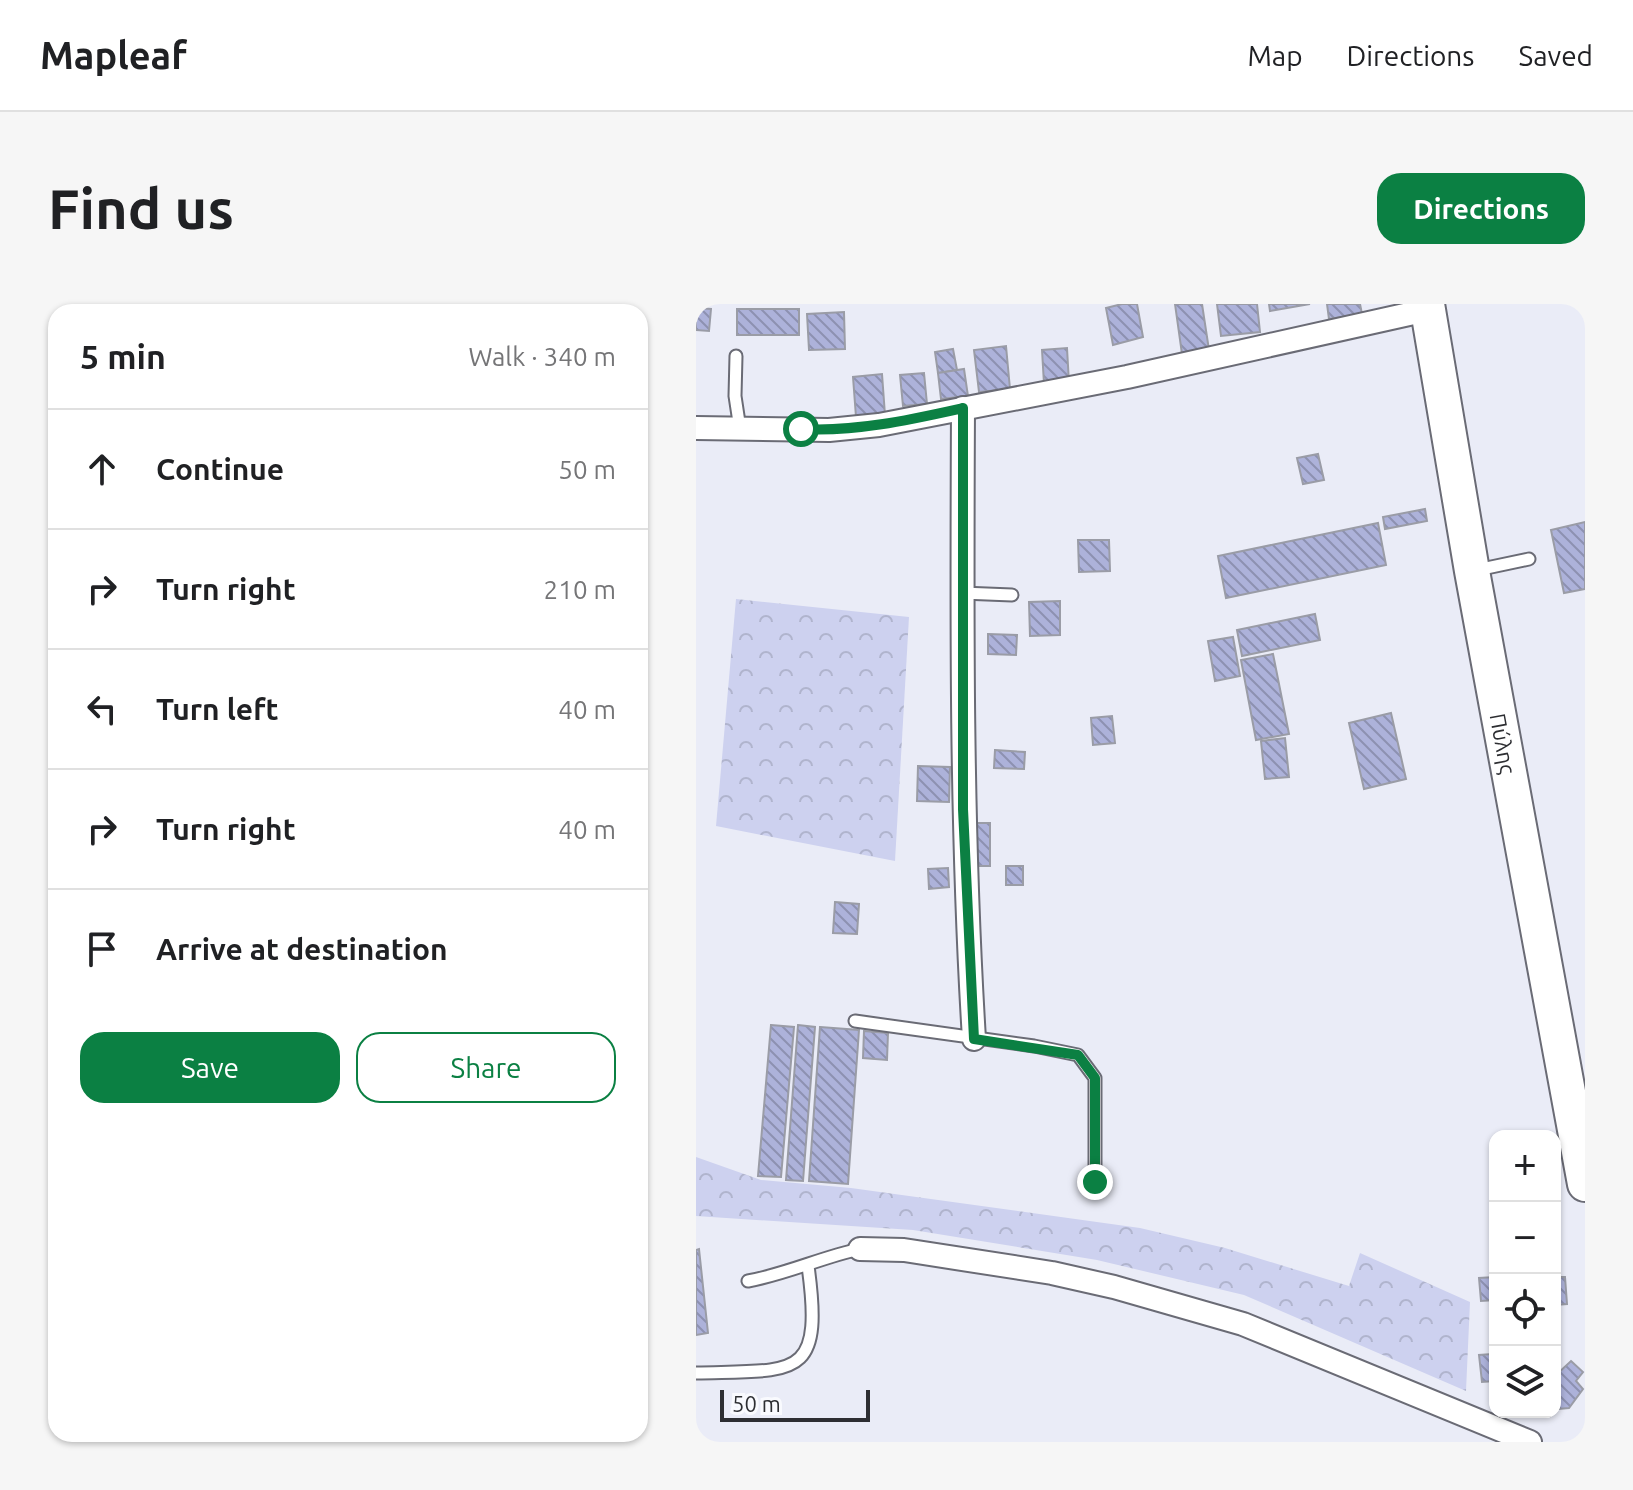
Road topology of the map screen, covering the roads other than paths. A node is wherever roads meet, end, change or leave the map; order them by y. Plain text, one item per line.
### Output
1 (1427, 307) edge
2 (736, 356) dead end
3 (963, 408) junction
4 (696, 428) edge
5 (740, 429) junction
6 (1529, 559) dead end
7 (1472, 571) junction
8 (962, 593) junction
9 (1012, 595) dead end
10 (855, 1021) dead end
11 (974, 1039) junction
12 (1095, 1182) dead end
13 (1585, 1184) edge
14 (860, 1249) joint
15 (808, 1266) junction
16 (748, 1281) dead end
17 (696, 1373) edge
18 (1530, 1442) edge

1 - 3 street
1 - 7 main road, Πύλης
2 - 5 lane
3 - 5 street
3 - 8 street
4 - 5 street
6 - 7 lane
7 - 13 main road, Πύλης
8 - 9 lane
8 - 11 street
10 - 11 lane
11 - 12 lane
14 - 15 lane
14 - 18 street
15 - 16 lane
15 - 17 lane

